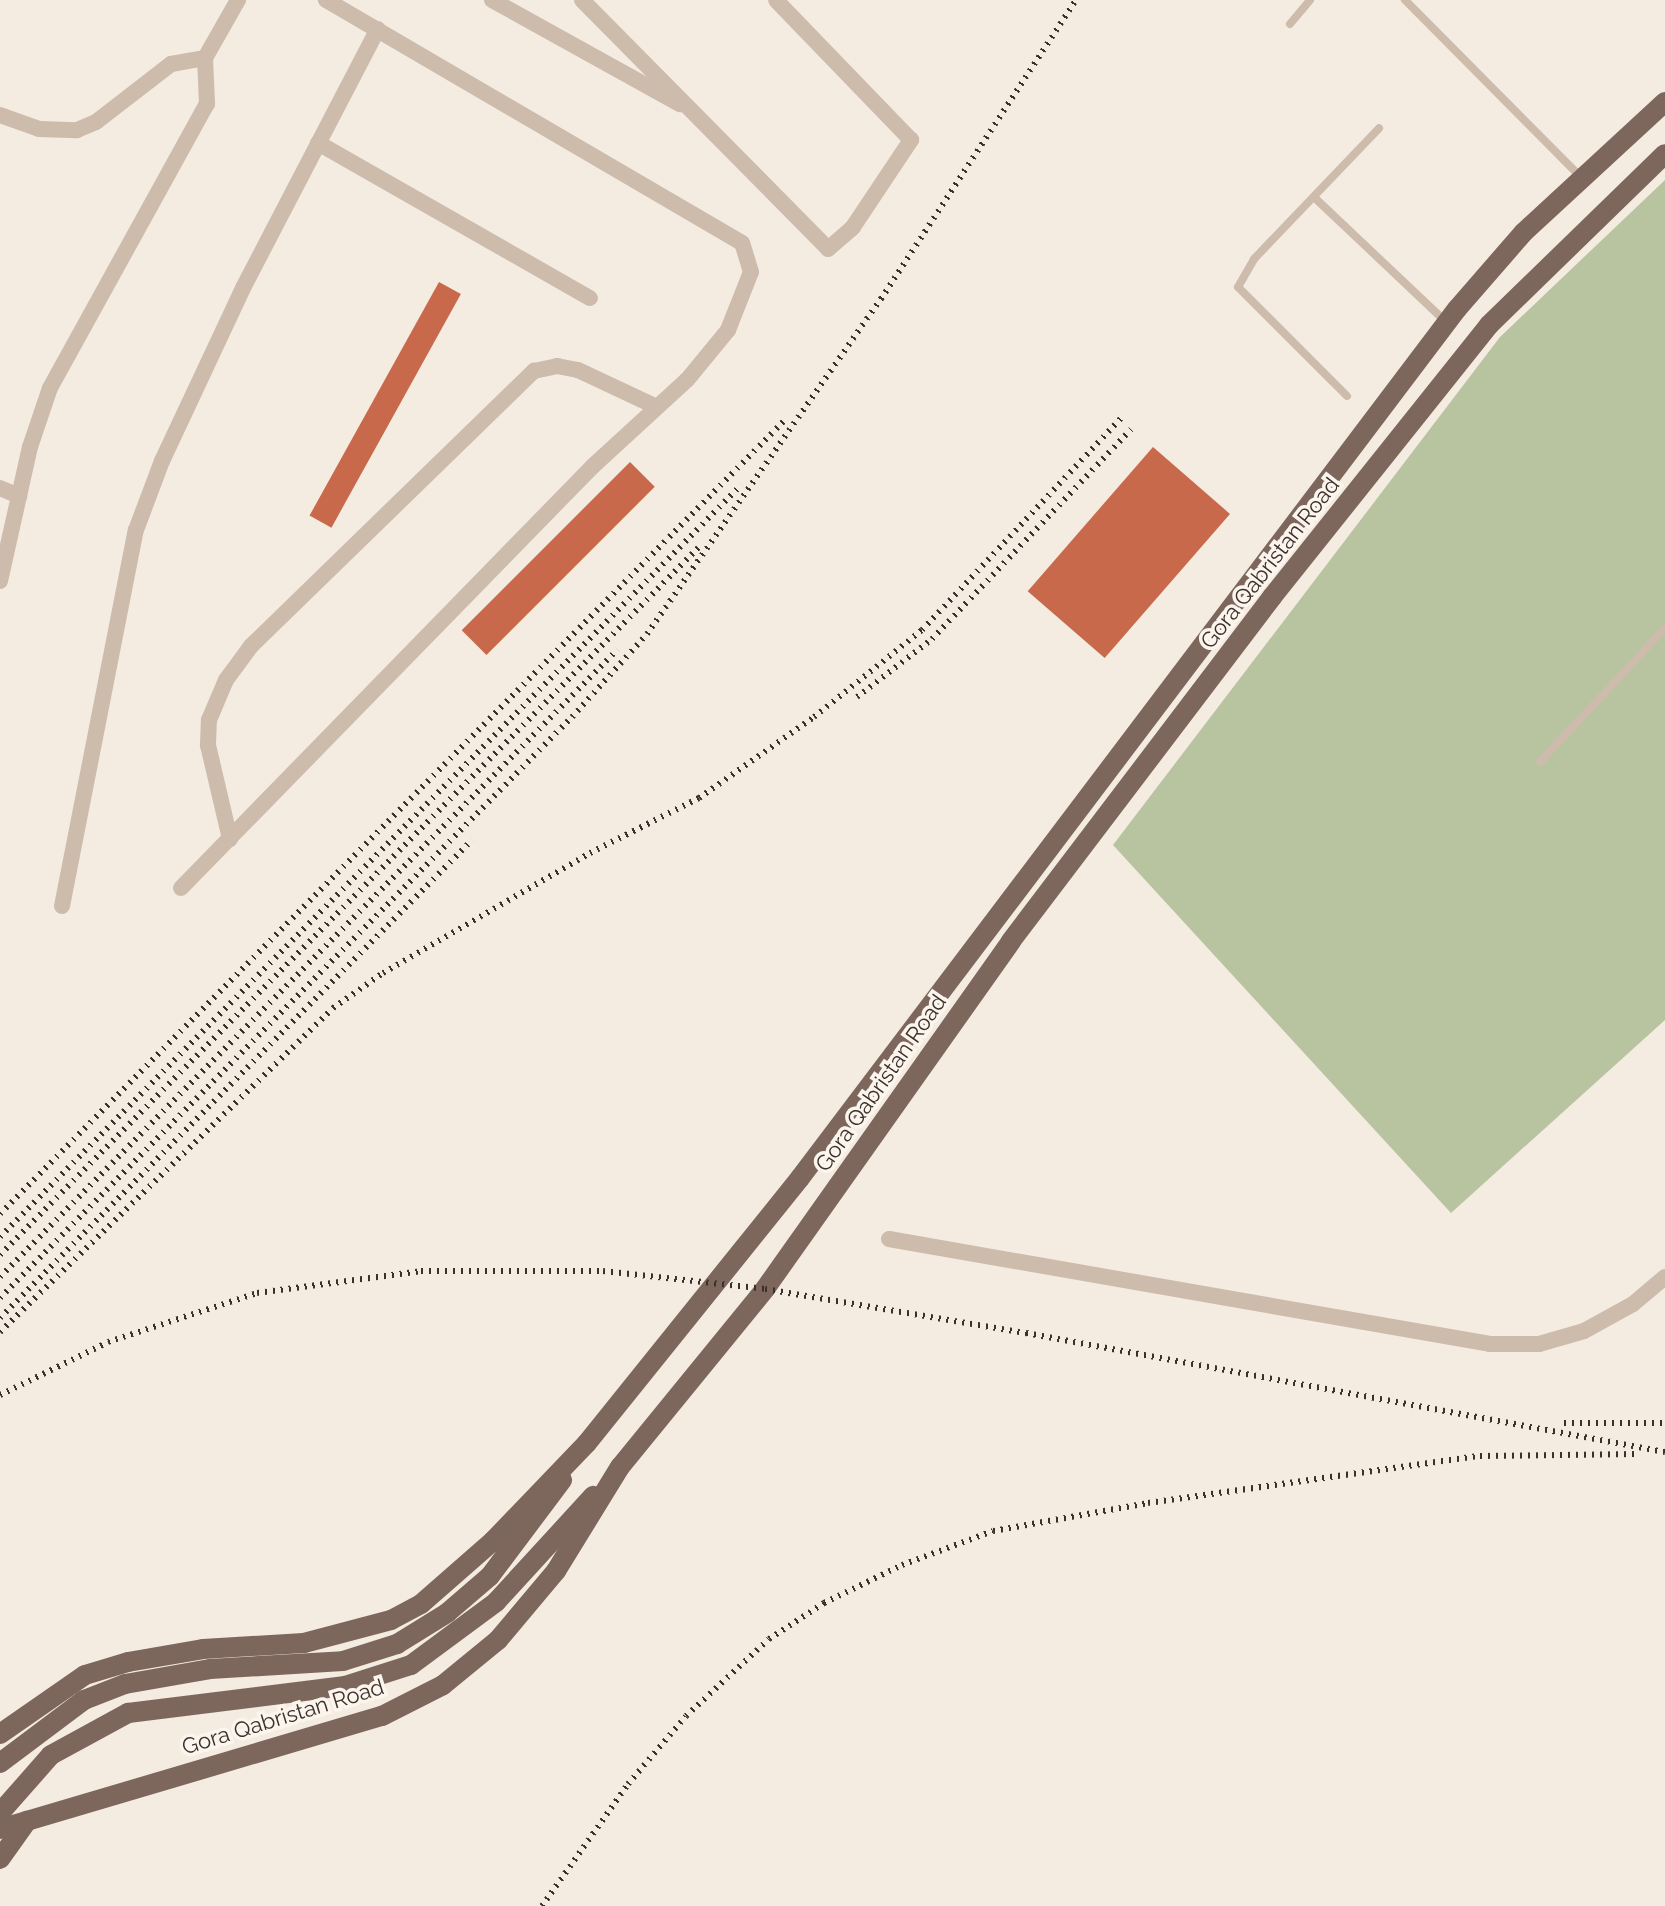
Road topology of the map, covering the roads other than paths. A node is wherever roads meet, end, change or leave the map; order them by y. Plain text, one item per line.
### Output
1 (238, 0) edge
2 (326, 0) edge
3 (492, 0) edge
4 (582, 0) edge
5 (776, 0) edge
6 (1310, 0) edge
7 (1405, 0) edge
8 (1290, 24) dead end
9 (378, 29) junction
10 (205, 58) junction
11 (1665, 102) edge
12 (697, 113) junction
13 (0, 115) edge
14 (1379, 128) dead end
15 (318, 143) junction
16 (1665, 154) edge
17 (1583, 179) junction
18 (1316, 199) junction
19 (590, 298) dead end
20 (1447, 323) junction
21 (1347, 396) dead end
22 (657, 407) junction
23 (0, 488) edge
24 (19, 496) junction
25 (0, 581) edge
26 (1665, 628) edge
27 (1540, 762) dead end
28 (230, 839) junction
29 (181, 888) dead end
30 (62, 906) dead end
31 (889, 1239) dead end
32 (1665, 1277) edge
33 (587, 1443) junction
34 (620, 1467) junction
35 (0, 1734) edge
36 (0, 1763) edge
37 (0, 1813) edge
38 (27, 1821) junction
39 (0, 1829) edge
40 (0, 1859) edge

1 - 10 street
2 - 9 street
3 - 12 street
4 - 12 street
5 - 12 street
6 - 8 lane
7 - 17 lane
9 - 15 street
9 - 22 street
10 - 13 street
10 - 24 street
11 - 17 main road, Gora Qabristan Road
14 - 18 lane
15 - 19 street
15 - 30 street
16 - 34 main road, Gora Qabristan Road
17 - 20 main road, Gora Qabristan Road
18 - 20 lane
18 - 21 lane
20 - 33 main road, Gora Qabristan Road
22 - 28 street
22 - 28 street
23 - 24 street
24 - 25 street
26 - 27 lane
28 - 29 street
31 - 32 street
33 - 35 main road, Gora Qabristan Road
33 - 36 main road
34 - 37 main road
34 - 38 main road, Gora Qabristan Road
38 - 39 main road, Gora Qabristan Road
38 - 40 main road

